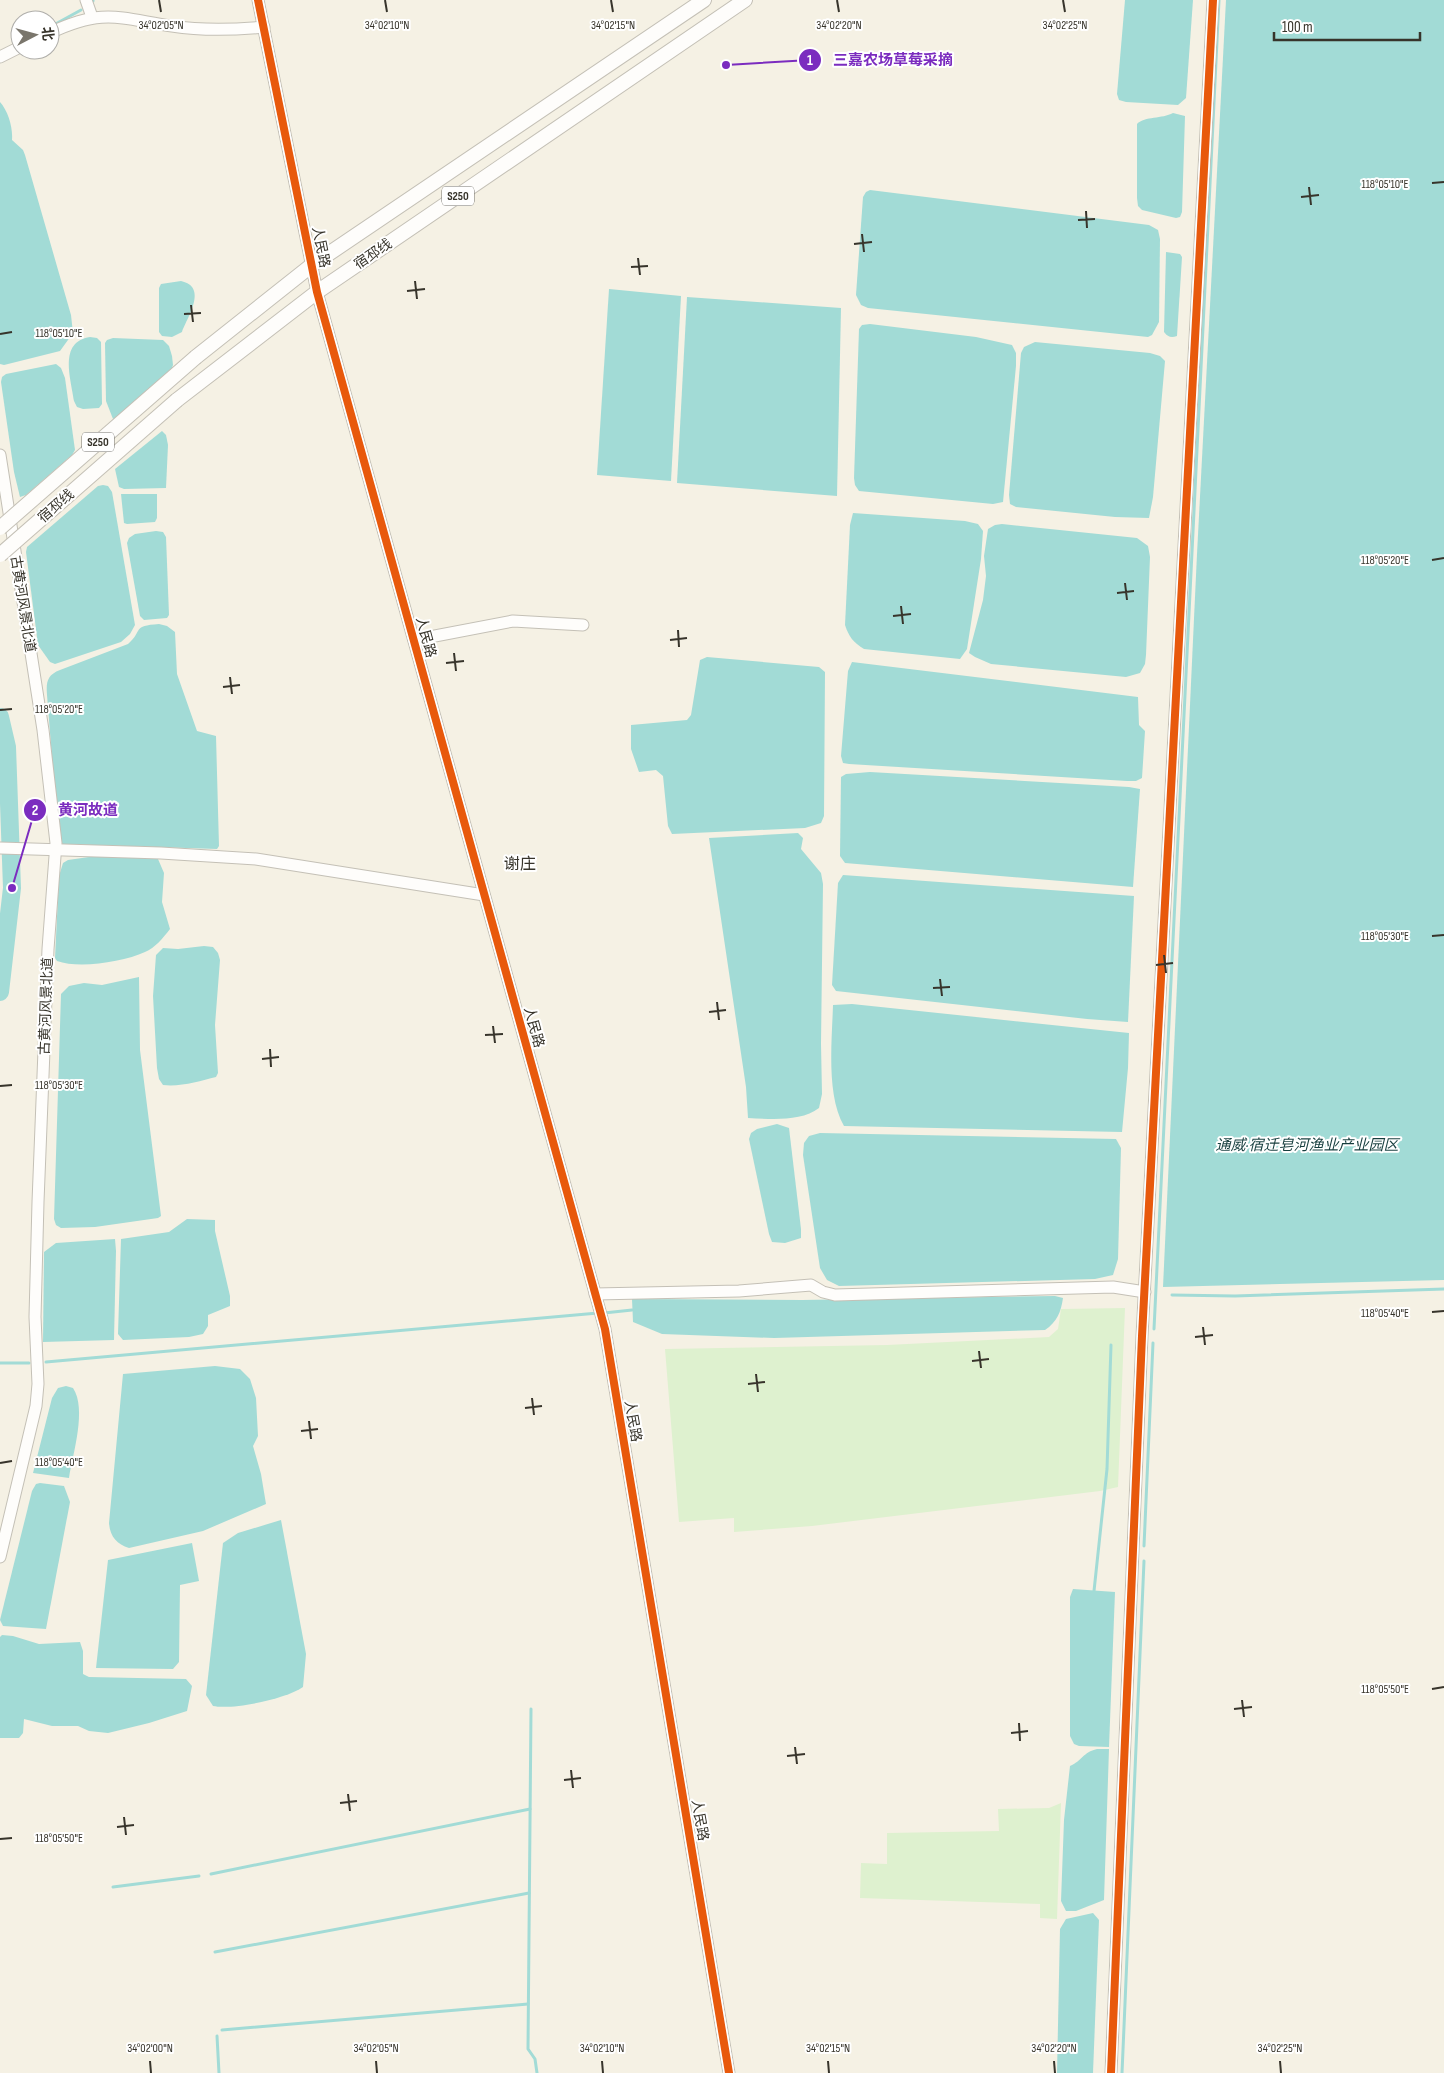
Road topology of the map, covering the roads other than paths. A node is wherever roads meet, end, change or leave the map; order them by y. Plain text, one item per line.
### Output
1 (86, 0) edge
2 (258, 0) edge
3 (704, 0) edge
4 (745, 0) edge
5 (1213, 0) edge
6 (92, 17) junction
7 (264, 27) junction
8 (60, 28) edge
9 (312, 266) junction
10 (317, 292) junction
11 (0, 455) edge
12 (0, 528) edge
13 (0, 555) edge
14 (583, 624) dead end
15 (414, 640) junction
16 (0, 848) edge
17 (51, 850) junction
18 (484, 895) junction
19 (1145, 1292) junction
20 (595, 1294) junction
21 (0, 1557) edge
22 (729, 2073) edge
23 (1111, 2073) edge

1 - 6 street
2 - 7 street, 人民路
3 - 9 main road, 宿邳线 / S250
4 - 10 main road, 宿邳线 / S250
5 - 19 street
6 - 7 street
6 - 8 street
7 - 9 street, 人民路
9 - 10 street, 人民路
9 - 12 main road, 宿邳线 / S250, bridge
10 - 13 main road, 宿邳线 / S250, bridge
10 - 15 street, 人民路
11 - 17 street, 古黄河风景北道
14 - 15 street
15 - 18 street, 人民路
16 - 17 street
17 - 18 street
17 - 21 street, 古黄河风景北道
18 - 20 street, 人民路
19 - 20 street
19 - 23 street
20 - 22 street, 人民路

